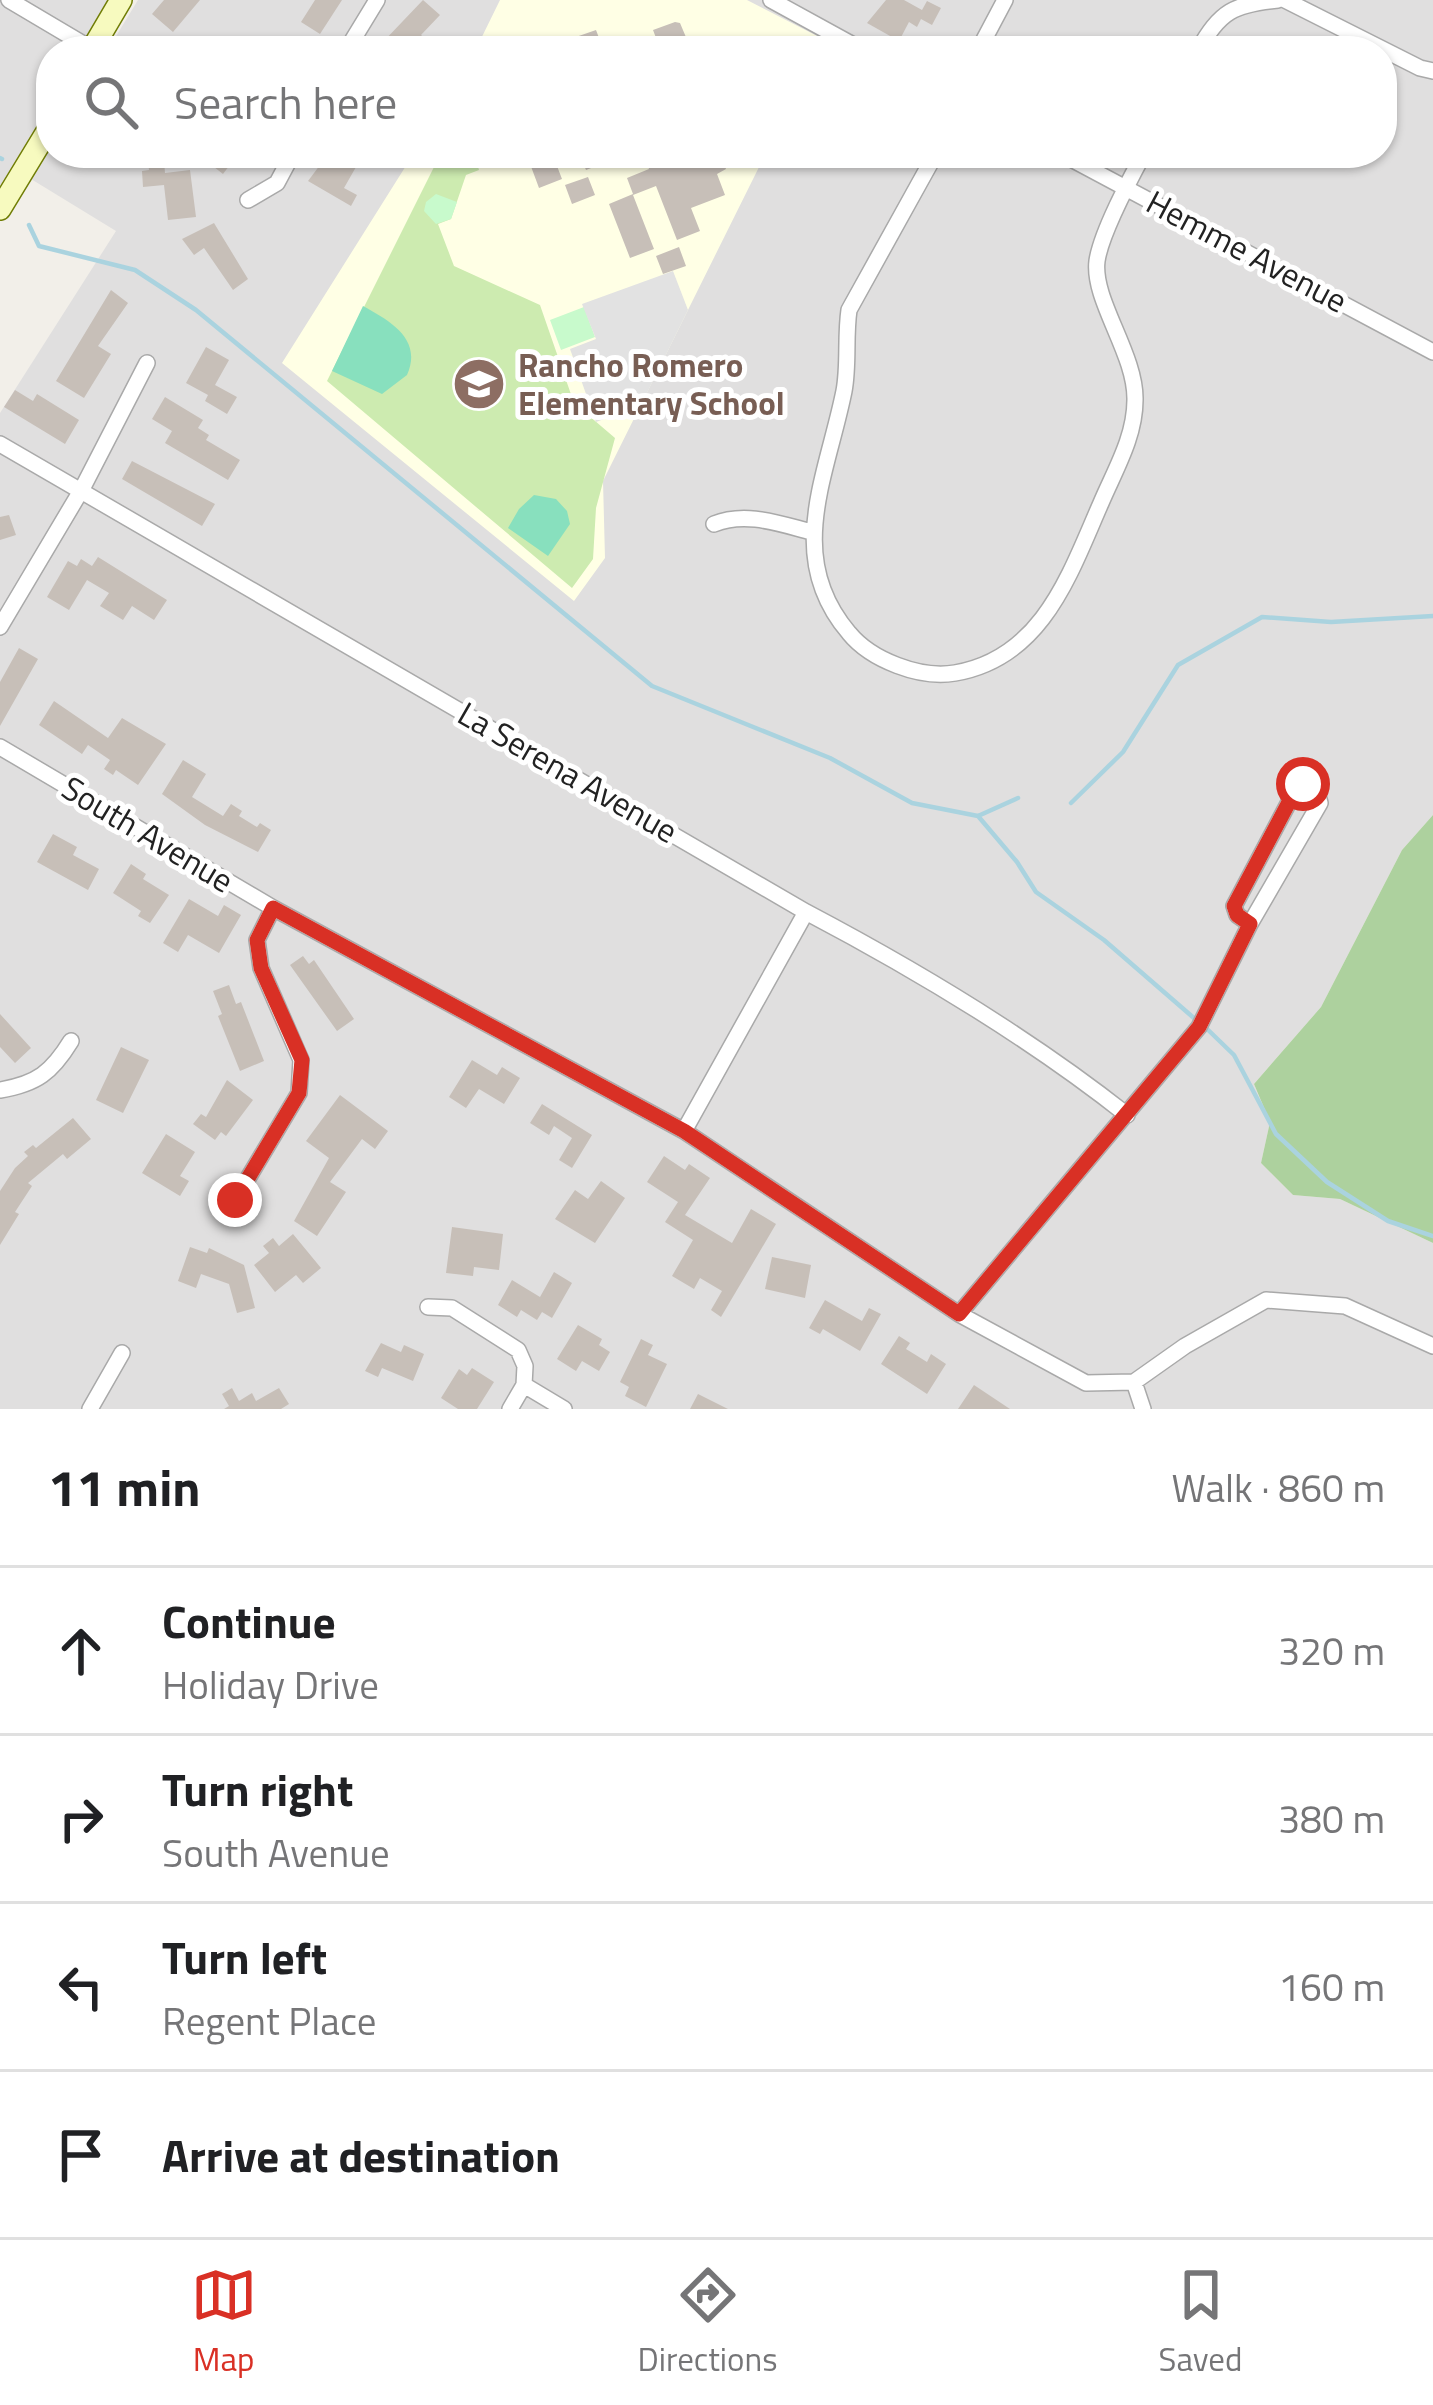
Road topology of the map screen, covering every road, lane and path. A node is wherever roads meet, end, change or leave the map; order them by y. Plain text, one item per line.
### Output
1 (9, 0) edge
2 (122, 0) edge
3 (376, 0) edge
4 (771, 0) edge
5 (1005, 0) edge
6 (1282, 0) edge
7 (69, 36) edge
8 (100, 36) edge
9 (355, 36) edge
10 (837, 36) edge
11 (986, 36) edge
12 (1206, 36) edge
13 (1355, 36) edge
14 (1397, 57) edge
15 (1433, 71) edge
16 (36, 149) edge
17 (285, 168) edge
18 (928, 168) edge
19 (1090, 168) edge
20 (1136, 168) edge
21 (1127, 186) junction
22 (248, 200) dead end
23 (0, 209) edge
24 (1433, 352) edge
25 (147, 363) dead end
26 (0, 444) edge
27 (82, 489) junction
28 (714, 524) dead end
29 (812, 532) junction
30 (0, 627) edge
31 (0, 747) edge
32 (273, 908) junction
33 (806, 912) junction
34 (1250, 924) junction
35 (71, 1041) dead end
36 (0, 1090) edge
37 (1126, 1114) junction
38 (684, 1131) junction
39 (235, 1200) dead end
40 (428, 1307) dead end
41 (959, 1314) junction
42 (1433, 1346) edge
43 (122, 1353) dead end
44 (1134, 1382) junction
45 (524, 1385) junction
46 (90, 1409) edge
47 (511, 1409) edge
48 (564, 1409) edge
49 (1143, 1409) edge

1 - 7 street
2 - 8 main road
3 - 9 street
4 - 10 street
5 - 11 street
6 - 12 street
6 - 13 street
14 - 15 street
16 - 23 main road
17 - 22 street
18 - 29 street
19 - 21 street, Hemme Avenue
20 - 21 street
21 - 24 street, Hemme Avenue
21 - 29 street
25 - 27 street
26 - 27 street, La Serena Avenue
27 - 30 street
27 - 33 street, La Serena Avenue
28 - 29 street
31 - 32 street, South Avenue
32 - 38 street, South Avenue
32 - 39 street
33 - 37 street, La Serena Avenue
33 - 38 street
34 - 34 street
34 - 37 street
35 - 36 street
37 - 41 street
38 - 41 street, South Avenue
40 - 45 street
41 - 44 street, South Avenue
42 - 44 street
43 - 46 street
44 - 49 street
45 - 47 street
45 - 48 street

